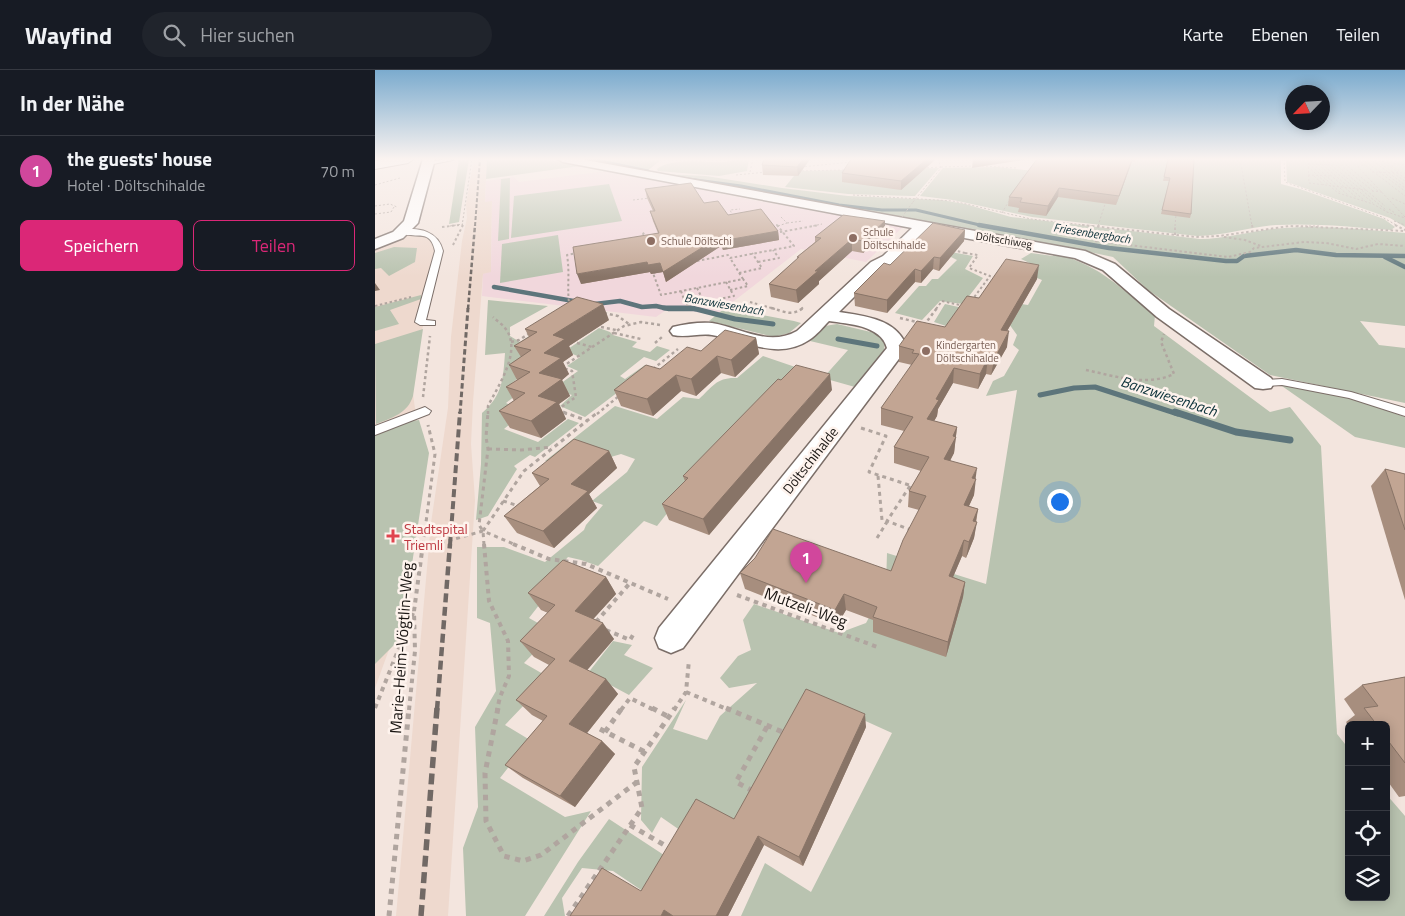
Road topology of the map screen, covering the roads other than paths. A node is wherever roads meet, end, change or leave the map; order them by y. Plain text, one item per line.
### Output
1 (419, 198) edge
2 (758, 198) edge
3 (921, 226) junction
4 (403, 232) junction
5 (375, 244) edge
6 (818, 309) junction
7 (432, 323) road end
8 (680, 331) dead end
9 (1263, 383) joint
10 (425, 411) road end
11 (1405, 412) edge
12 (375, 431) edge
13 (671, 638) dead end

1 - 4 street
2 - 3 street, Döltschiweg
3 - 6 street
3 - 9 street, Döltschiweg
4 - 5 street
4 - 7 lane
6 - 8 street
6 - 13 street, Döltschihalde
9 - 11 lane, Döltschiweg
10 - 12 lane

